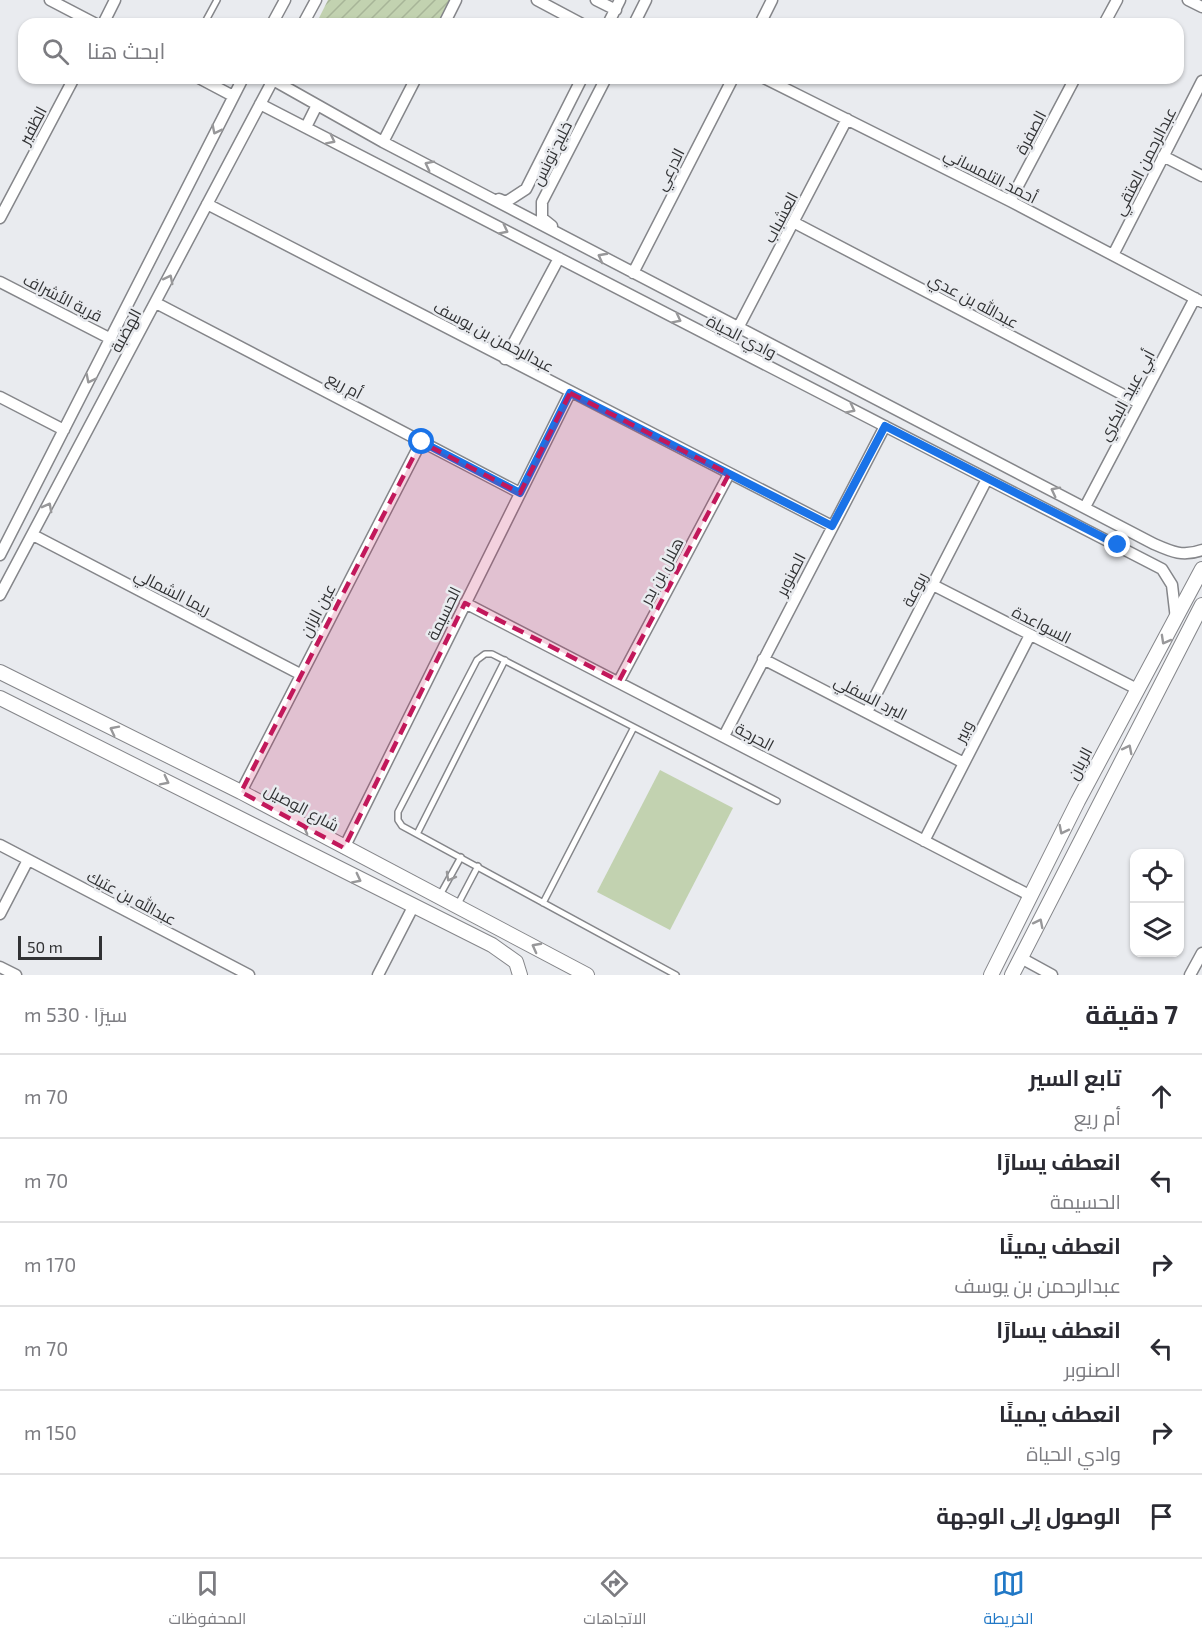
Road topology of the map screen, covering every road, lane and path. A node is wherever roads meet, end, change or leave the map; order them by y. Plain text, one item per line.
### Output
1 (50, 0) edge
2 (115, 0) edge
3 (217, 0) edge
4 (285, 0) edge
5 (316, 0) edge
6 (456, 0) edge
7 (596, 0) edge
8 (646, 0) edge
9 (772, 0) edge
10 (1117, 0) edge
11 (1188, 0) edge
12 (541, 1) edge
13 (556, 4) edge
14 (618, 5) edge
15 (1202, 7) edge
16 (84, 18) edge
17 (106, 18) edge
18 (207, 18) edge
19 (275, 18) edge
20 (306, 18) edge
21 (447, 18) edge
22 (574, 18) edge
23 (637, 18) edge
24 (763, 18) edge
25 (1107, 18) edge
26 (1202, 81) edge
27 (71, 84) edge
28 (210, 84) edge
29 (240, 84) edge
30 (271, 84) edge
31 (282, 84) edge
32 (413, 84) edge
33 (579, 84) edge
34 (603, 84) edge
35 (730, 84) edge
36 (776, 84) edge
37 (1073, 84) edge
38 (233, 96) junction
39 (260, 104) junction
40 (317, 105) junction
41 (847, 119) junction
42 (306, 128) junction
43 (383, 142) junction
44 (1163, 156) junction
45 (1202, 176) edge
46 (484, 194) junction
47 (1010, 201) junction
48 (207, 204) junction
49 (0, 218) edge
50 (795, 223) junction
51 (563, 237) junction
52 (1113, 255) junction
53 (559, 258) junction
54 (633, 273) junction
55 (0, 282) edge
56 (1199, 300) edge
57 (156, 303) junction
58 (738, 328) junction
59 (111, 339) junction
60 (506, 359) junction
61 (570, 393) junction
62 (0, 397) edge
63 (1138, 403) junction
64 (885, 426) junction
65 (64, 430) junction
66 (422, 442) junction
67 (729, 474) junction
68 (987, 479) junction
69 (520, 493) junction
70 (1085, 507) junction
71 (832, 526) junction
72 (33, 535) junction
73 (1140, 536) junction
74 (1202, 550) edge
75 (1132, 552) junction
76 (0, 555) edge
77 (1202, 569) edge
78 (933, 585) junction
79 (1, 589) edge
80 (465, 603) junction
81 (1202, 605) edge
82 (1176, 620) junction
83 (1030, 635) junction
84 (763, 659) junction
85 (505, 660) junction
86 (0, 672) edge
87 (300, 674) junction
88 (619, 681) junction
89 (1137, 689) junction
90 (0, 698) edge
91 (867, 712) junction
92 (633, 729) junction
93 (724, 736) junction
94 (140, 743) junction
95 (964, 763) junction
96 (130, 764) junction
97 (241, 792) junction
98 (777, 801) dead end
99 (1078, 801) junction
100 (1096, 812) junction
101 (417, 834) junction
102 (924, 841) junction
103 (0, 845) edge
104 (344, 848) junction
105 (461, 857) junction
106 (28, 860) junction
107 (478, 866) junction
108 (1031, 896) junction
109 (439, 897) junction
110 (543, 903) junction
111 (457, 906) junction
112 (413, 907) junction
113 (0, 914) edge
114 (1202, 953) edge
115 (1021, 958) junction
116 (0, 967) edge
117 (16, 975) edge
118 (249, 975) edge
119 (378, 975) edge
120 (520, 975) edge
121 (587, 975) edge
122 (676, 975) edge
123 (991, 975) edge
124 (1012, 975) edge
125 (1052, 975) edge
126 (1190, 975) edge

1 - 16 street
2 - 17 street
3 - 18 lane
4 - 19 street
5 - 20 street
6 - 21 street
7 - 14 street
8 - 23 street
9 - 24 street
10 - 25 street
11 - 15 street
12 - 13 street
13 - 22 street
26 - 44 street, عبدالرحمن العتقي
27 - 49 street, الظفير
28 - 38 street
29 - 38 street, الهضبة
30 - 39 street, الهضبة
31 - 40 street, وادي الحياة
32 - 43 street
33 - 46 street, خليج تونس
34 - 51 street, خليج تونس
35 - 54 street, الدرعي
36 - 41 street, أحمد التلمساني
37 - 47 street, الصفرة
38 -> 59 street, الهضبة
39 - 42 street, وادي الحياة
39 - 48 street, الهضبة
40 - 42 street
40 - 43 street, وادي الحياة
41 - 47 street, أحمد التلمساني
41 - 50 street, العشباب
42 -> 53 street, وادي الحياة
46 -> 43 street, وادي الحياة
44 - 45 street
44 - 52 street, عبدالرحمن العتقي
46 - 51 street, وادي الحياة
47 - 52 street, أحمد التلمساني
57 -> 48 street, الهضبة
48 - 60 street, عبدالرحمن بن يوسف
50 - 58 street, العشباب
50 - 63 street, عبدالله بن عدي
54 -> 51 street, وادي الحياة
52 - 56 street, أحمد التلمساني
53 - 60 street
53 -> 64 street, وادي الحياة
54 - 58 street, وادي الحياة
55 - 59 street, قرية الأشراف
56 - 63 street, أبي عبيد البكري
57 - 66 street, أم ريع
72 -> 57 street, الهضبة
70 -> 58 street, وادي الحياة
59 -> 65 street, الهضبة
60 - 61 street, عبدالرحمن بن يوسف
61 - 67 street, عبدالرحمن بن يوسف
61 - 69 street, الحسيمة
62 - 65 street
63 - 70 street, أبي عبيد البكري
64 - 68 street, وادي الحياة
64 - 71 street, الصنوبر
65 - 76 street, الهضبة
66 - 69 street, أم ريع
66 - 87 street, عين الزان
67 - 71 street, عبدالرحمن بن يوسف
67 - 88 street, هلال بن بدر
68 - 75 street, وادي الحياة
68 - 78 street, ربوعة
69 - 80 street, الحسيمة
70 - 73 street, وادي الحياة
71 - 84 street, الصنوبر
72 - 79 street, الهضبة
72 - 87 street, ريما الشمالي
73 - 74 street, وادي الحياة
73 - 75 street
75 - 82 street, وادي الحياة
77 - 82 street, الريان
78 - 83 street, السواعدة
78 - 91 street, ربوعة
80 - 88 street, الحرجة
80 - 104 street, الحسيمة
100 -> 81 street
82 -> 89 street, الريان
83 - 89 street, السواعدة
83 - 95 street, وبير
84 - 91 street, البرد السفلي
84 - 93 street, الصنوبر
85 - 92 lane
85 - 101 lane
85 - 101 lane
94 -> 86 street, شارع الوصيل
87 - 97 street, عين الزان
88 - 93 street, الحرجة
89 - 99 street, الريان
90 - 96 street
91 - 95 street, البرد السفلي
92 - 98 lane
92 - 110 lane
93 - 102 street, الحرجة
94 - 96 street
94 - 97 street, شارع الوصيل
95 - 102 street, وبير
96 -> 112 street
104 -> 97 street, شارع الوصيل
99 - 100 street
99 -> 108 street, الريان
115 -> 100 street
101 - 105 lane
102 - 108 street, الحرجة
103 - 106 street, عبدالله بن عتيك
104 - 109 street, شارع الوصيل
105 - 107 lane
105 -> 109 lane
106 - 113 street
106 - 118 street, عبدالله بن عتيك
107 - 110 lane
107 - 111 lane
108 - 123 street, الريان
109 - 111 street, شارع الوصيل
110 - 122 lane
121 -> 111 street, شارع الوصيل
112 - 119 street
112 - 120 street
114 - 126 street
115 - 124 street
115 - 125 street
116 - 117 street

